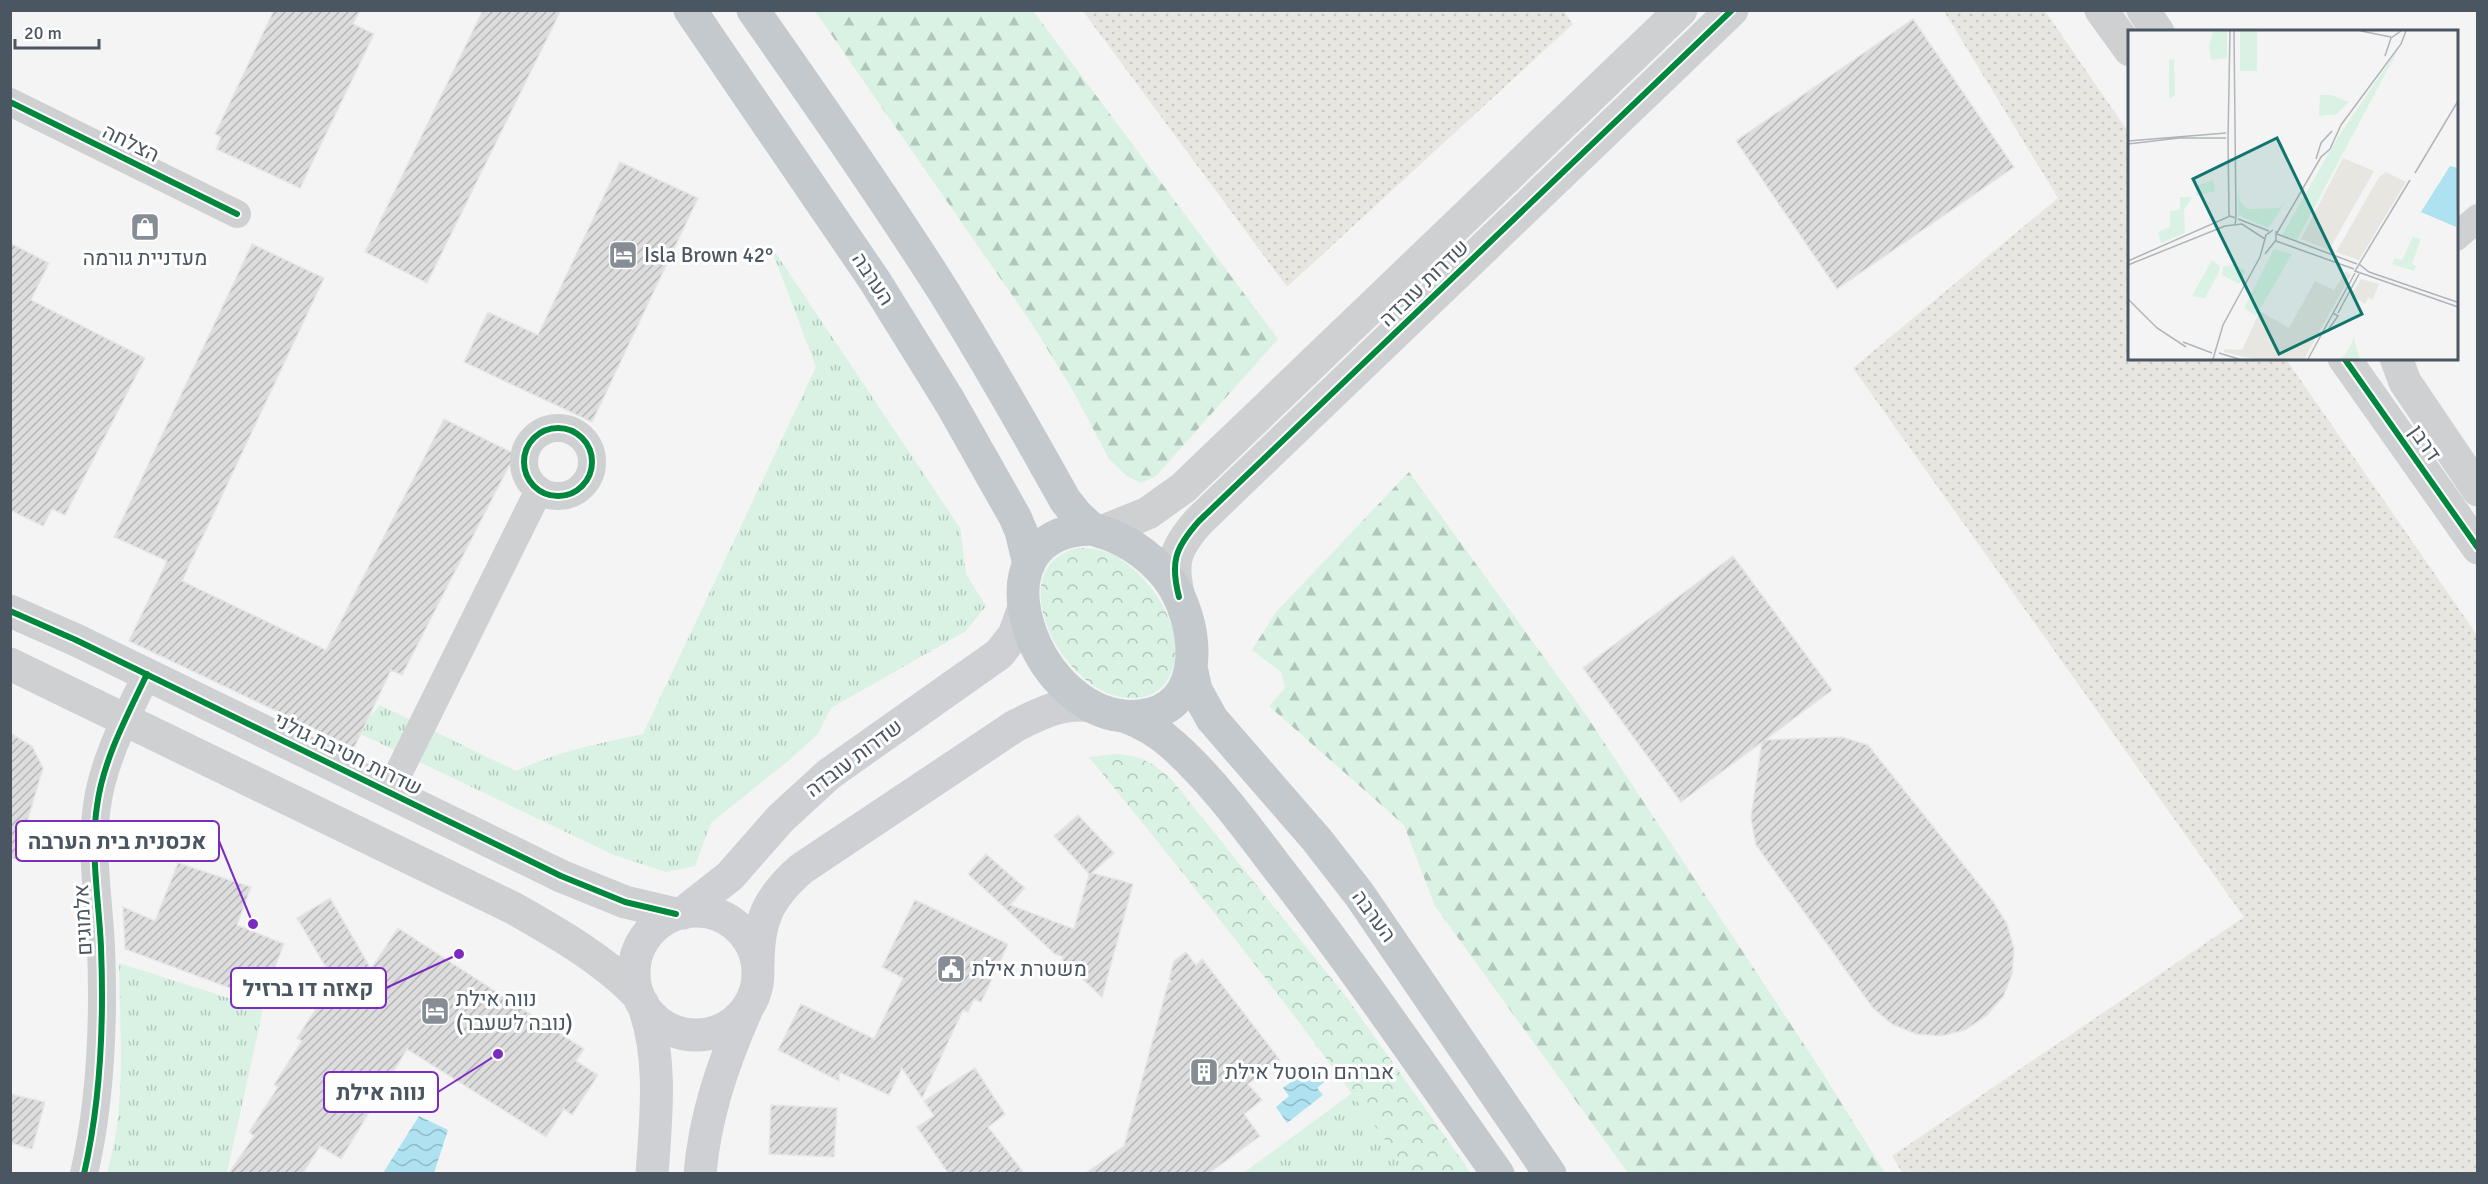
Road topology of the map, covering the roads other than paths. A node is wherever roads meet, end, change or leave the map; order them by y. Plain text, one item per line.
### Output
1 (690, 10) edge
2 (753, 10) edge
3 (1681, 10) edge
4 (1732, 10) edge
5 (2102, 10) edge
6 (2143, 10) edge
7 (2157, 30) edge
8 (2128, 47) edge
9 (10, 102) edge
10 (237, 214) dead end
11 (2478, 218) edge
12 (2458, 236) edge
13 (2345, 360) edge
14 (2397, 360) edge
15 (539, 490) dead end
16 (2478, 490) edge
17 (1097, 531) junction
18 (2478, 548) edge
19 (1029, 564) junction
20 (1179, 597) junction
21 (1024, 607) junction
22 (10, 611) edge
23 (10, 664) edge
24 (1191, 667) junction
25 (147, 674) junction
26 (1091, 706) junction
27 (1124, 716) junction
28 (126, 718) junction
29 (389, 792) junction
30 (680, 913) junction
31 (758, 964) junction
32 (640, 999) junction
33 (746, 1011) junction
34 (84, 1173) edge
35 (652, 1173) edge
36 (700, 1173) edge
37 (1497, 1173) edge
38 (1550, 1173) edge

1 - 19 highway, הערבה
2 - 17 highway
3 - 17 street, שדרות עובדה
4 - 20 street, שדרות עובדה
5 - 8 street
6 - 7 street
9 - 10 street, הצלחה
11 - 12 street
13 - 18 street, דרבן
14 - 16 street, דרבן
15 - 29 street
17 - 19 highway
17 - 20 highway
19 - 21 highway
20 - 24 highway
21 - 26 highway
21 - 30 main road, שדרות עובדה
22 - 25 street, שדרות חטיבת גולני
23 - 28 street
24 - 27 highway
24 - 38 highway, הערבה
25 - 28 street, אלמוגים
25 - 29 street, שדרות חטיבת גולני
26 - 27 highway
26 - 31 main road
27 - 37 highway
28 - 32 street
28 - 34 street, אלמוגים
29 - 30 street, שדרות חטיבת גולני
30 - 31 main road
30 - 32 main road
31 - 33 main road
32 - 33 main road
32 - 35 main road
33 - 36 main road

